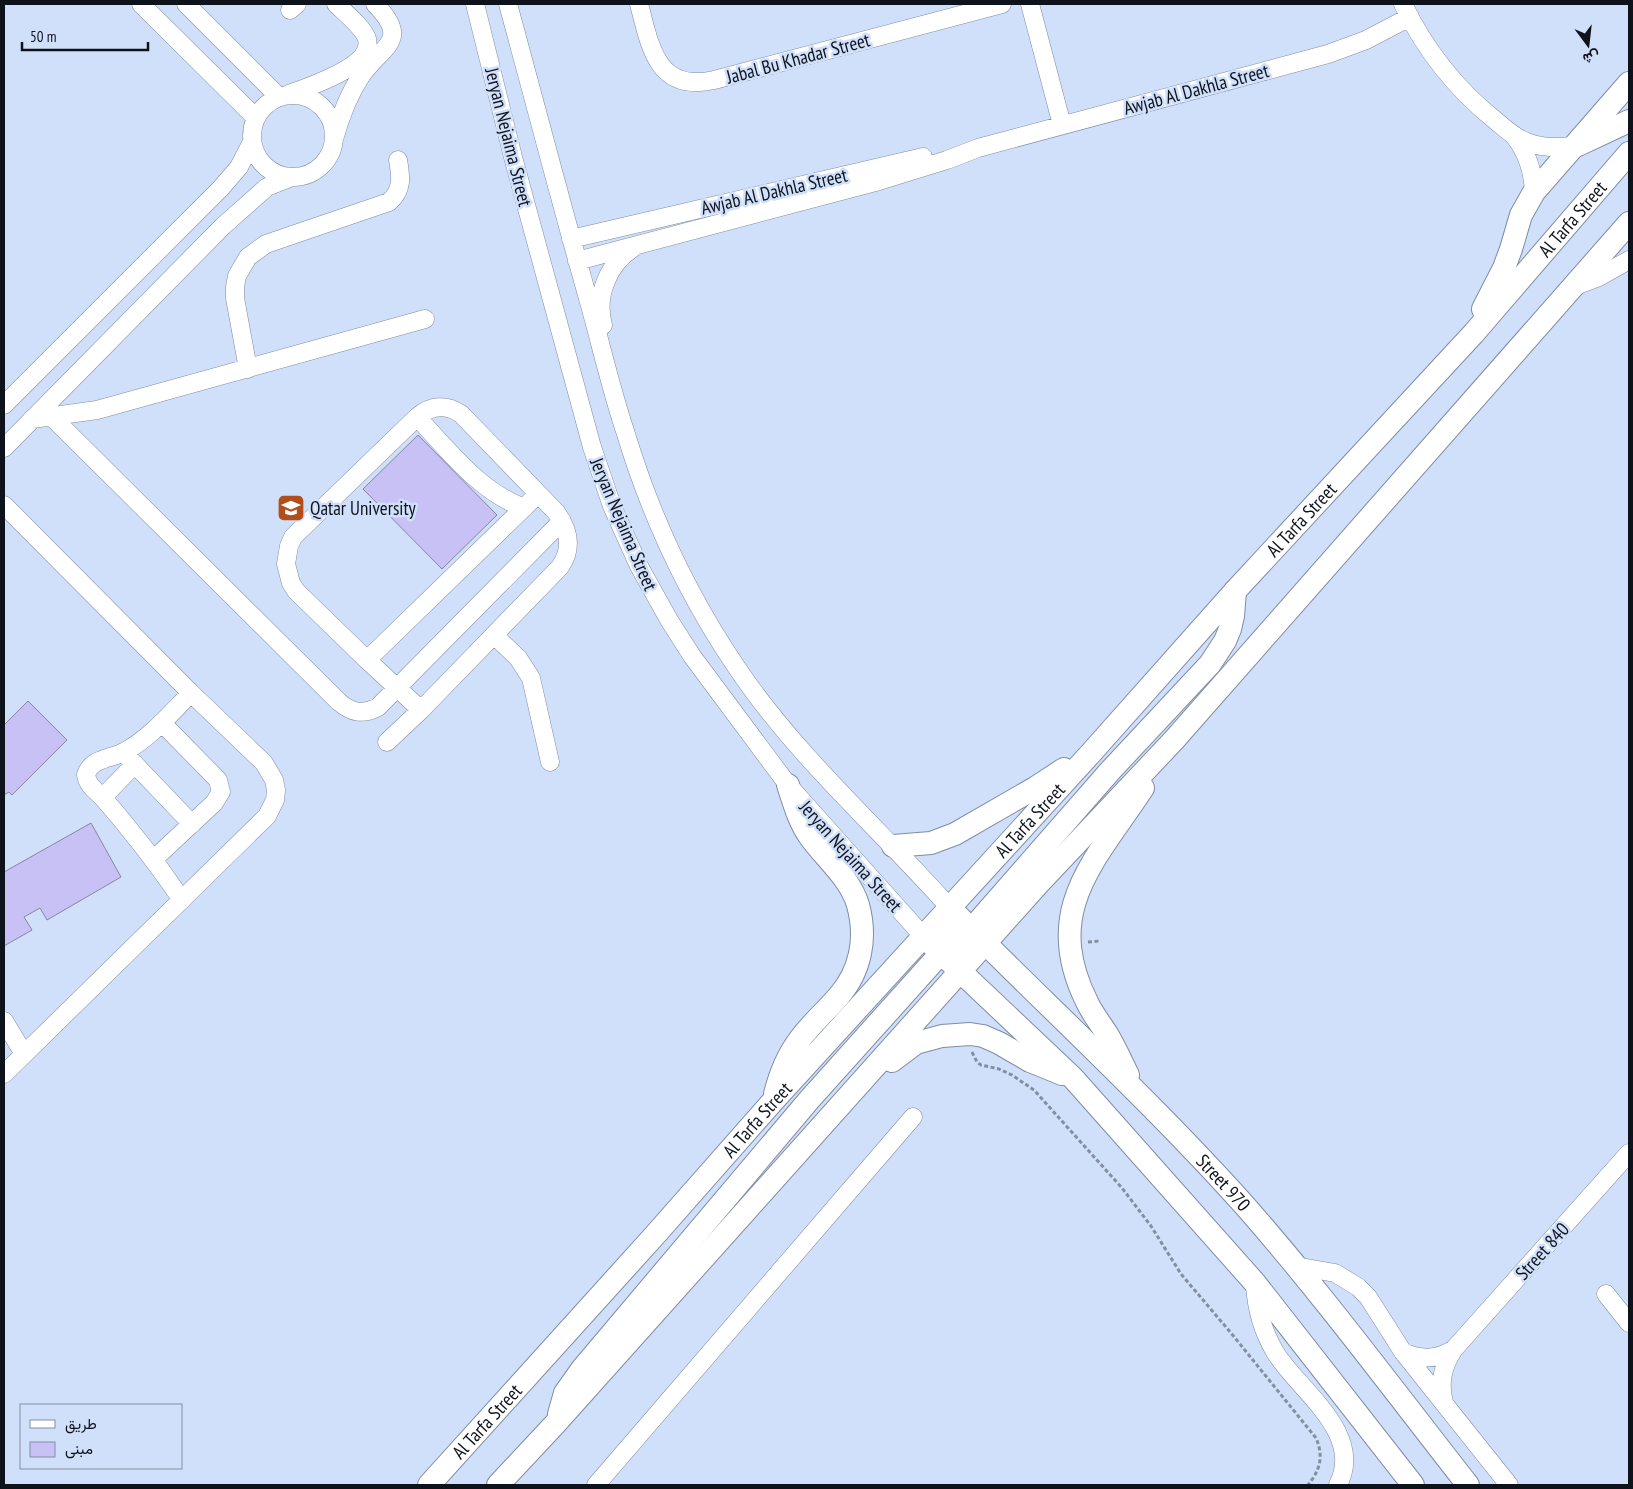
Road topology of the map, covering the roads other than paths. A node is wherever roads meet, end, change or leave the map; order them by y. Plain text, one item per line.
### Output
1 (141, 4) edge
2 (186, 4) edge
3 (336, 4) edge
4 (375, 4) edge
5 (475, 4) edge
6 (508, 4) edge
7 (639, 4) edge
8 (1002, 4) edge
9 (1030, 4) edge
10 (1406, 10) edge
11 (1629, 83) edge
12 (283, 96) junction
13 (256, 118) junction
14 (1629, 121) edge
15 (1062, 125) junction
16 (1516, 136) junction
17 (335, 137) junction
18 (252, 142) junction
19 (1573, 146) junction
20 (978, 148) junction
21 (1629, 153) edge
22 (398, 160) dead end
23 (292, 177) junction
24 (1534, 192) junction
25 (1629, 223) edge
26 (571, 239) junction
27 (638, 244) junction
28 (1629, 260) edge
29 (577, 261) junction
30 (1572, 287) junction
31 (425, 318) dead end
32 (1474, 333) junction
33 (248, 369) junction
34 (4, 405) edge
35 (52, 417) junction
36 (417, 417) junction
37 (32, 419) junction
38 (625, 432) junction
39 (4, 448) edge
40 (538, 494) junction
41 (4, 505) edge
42 (524, 508) junction
43 (562, 521) junction
44 (1235, 591) junction
45 (494, 635) junction
46 (367, 660) junction
47 (397, 688) junction
48 (191, 693) junction
49 (421, 710) junction
50 (162, 723) junction
51 (1174, 740) junction
52 (386, 742) dead end
53 (1090, 753) junction
54 (129, 758) junction
55 (550, 762) dead end
56 (788, 785) junction
57 (103, 797) junction
58 (192, 824) junction
59 (892, 846) junction
60 (154, 859) junction
61 (182, 900) junction
62 (949, 907) junction
63 (923, 936) junction
64 (978, 937) junction
65 (941, 953) junction
66 (961, 972) junction
67 (4, 1022) edge
68 (4, 1042) edge
69 (15, 1063) edge
70 (873, 1069) junction
71 (1074, 1078) junction
72 (1137, 1091) junction
73 (774, 1098) junction
74 (913, 1116) dead end
75 (1629, 1153) edge
76 (1295, 1266) junction
77 (1255, 1283) junction
78 (1606, 1294) dead end
79 (1629, 1323) edge
80 (1454, 1349) junction
81 (1402, 1352) junction
82 (1444, 1403) junction
83 (556, 1424) junction
84 (429, 1485) edge
85 (498, 1485) edge
86 (596, 1485) edge
87 (1338, 1485) edge
88 (1413, 1485) edge
89 (1468, 1485) edge
90 (1509, 1485) edge

1 - 13 street
2 - 12 street
3 - 12 street
4 - 17 street
5 - 56 street, Jeryan Nejaima Street
6 - 26 street, Jeryan Nejaima Street
7 - 8 street, Jabal Bu Khadar Street
9 - 15 street
10 - 15 street, Awjab Al Dakhla Street
10 - 16 street
11 - 19 main road
12 - 13 street
12 - 17 street
13 - 18 street
14 - 19 main road
15 - 20 street, Awjab Al Dakhla Street
16 - 19 street
16 - 24 street
17 - 23 street
18 - 23 street
18 - 34 street
19 - 24 main road
20 - 26 street, Awjab Al Dakhla Street
20 - 27 street, Awjab Al Dakhla Street
21 - 32 main road, Al Tarfa Street
22 - 33 street
23 - 37 street
24 - 32 main road
25 - 30 main road
26 - 29 street, Jeryan Nejaima Street
27 - 29 street, Awjab Al Dakhla Street
27 - 38 street
28 - 30 street
29 - 38 street, Jeryan Nejaima Street
30 - 51 main road
31 - 33 street
32 - 44 main road, Al Tarfa Street
33 - 35 street
35 - 37 street
35 - 47 street
36 - 40 street
36 - 42 street
36 - 46 street
37 - 39 street
38 - 59 street, Jeryan Nejaima Street
40 - 42 street
40 - 43 street
41 - 48 street
42 - 46 street
43 - 45 street
43 - 47 street
44 - 53 main road, Al Tarfa Street
44 - 64 main road
45 - 49 street
45 - 55 street
46 - 47 street
47 - 49 street
48 - 50 street
48 - 61 street
49 - 52 street
50 - 54 street
50 - 58 street
51 - 64 main road
51 - 72 main road
53 - 59 main road
53 - 62 main road, Al Tarfa Street
54 - 57 street
54 - 57 street
54 - 58 street
56 - 63 street, Jeryan Nejaima Street
56 - 73 main road
57 - 60 street
58 - 60 street
59 - 62 street, Jeryan Nejaima Street
60 - 61 street
61 - 69 street
62 - 63 main road, Al Tarfa Street
62 - 64 main road, Street 970
62 - 65 main road
63 - 65 main road
63 - 73 main road, Al Tarfa Street
64 - 66 main road
64 - 72 main road, Street 970
65 - 66 main road
65 - 83 main road
66 - 70 main road
66 - 71 main road
67 - 69 street
68 - 69 street
70 - 71 main road
70 - 83 main road
71 - 77 main road
72 - 76 main road, Street 970
73 - 84 main road, Al Tarfa Street
74 - 86 street
75 - 80 street, Street 840
76 - 81 street
76 - 89 main road, Street 970
77 - 87 street
77 - 88 main road
78 - 79 street
80 - 81 street
80 - 82 street
81 - 82 street
82 - 90 street
83 - 85 main road

